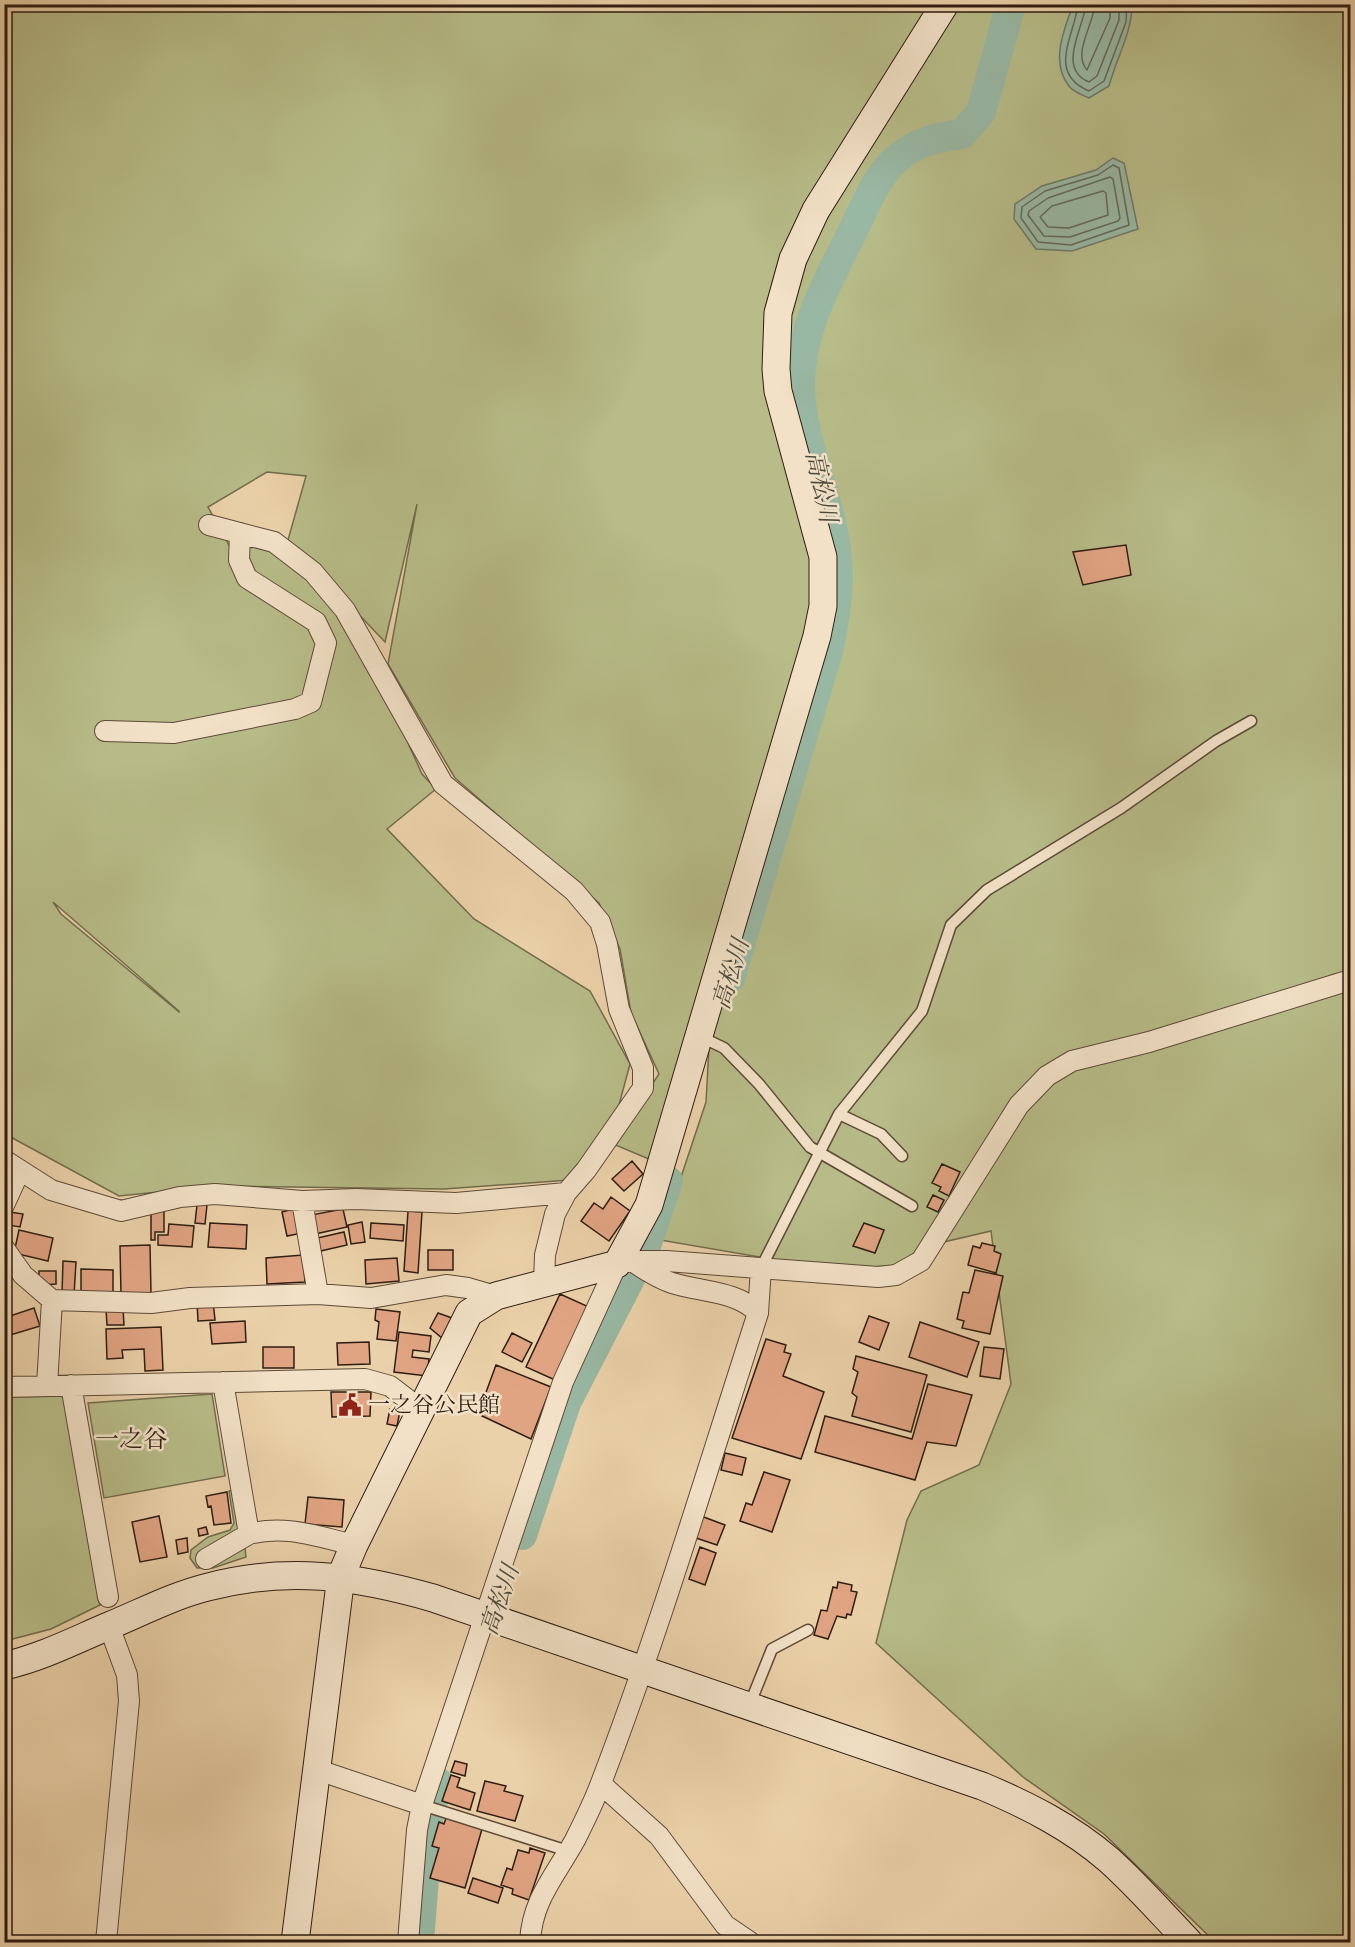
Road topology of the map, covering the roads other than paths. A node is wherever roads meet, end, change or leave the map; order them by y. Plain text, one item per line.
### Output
1 (945, 4) edge
2 (209, 525) dead end
3 (240, 533) junction
4 (1251, 722) dead end
5 (105, 731) dead end
6 (1350, 980) edge
7 (699, 1036) junction
8 (839, 1114) junction
9 (819, 1152) junction
10 (902, 1156) dead end
11 (12, 1165) edge
12 (566, 1193) junction
13 (302, 1201) junction
14 (4, 1205) edge
15 (912, 1206) dead end
16 (4, 1248) edge
17 (624, 1262) junction
18 (761, 1268) junction
19 (544, 1283) junction
20 (318, 1294) junction
21 (496, 1296) junction
22 (52, 1300) junction
23 (758, 1313) junction
24 (223, 1382) junction
25 (71, 1385) junction
26 (47, 1386) junction
27 (4, 1387) edge
28 (420, 1409) junction
29 (249, 1534) junction
30 (354, 1545) junction
31 (206, 1559) dead end
32 (342, 1576) junction
33 (108, 1597) dead end
34 (493, 1618) junction
35 (109, 1626) junction
36 (808, 1630) dead end
37 (4, 1666) edge
38 (641, 1669) junction
39 (749, 1706) junction
40 (318, 1770) junction
41 (601, 1784) junction
42 (430, 1807) junction
43 (568, 1851) junction
44 (106, 1942) edge
45 (295, 1942) edge
46 (408, 1942) edge
47 (530, 1942) edge
48 (750, 1942) edge
49 (1189, 1942) edge

1 - 7 street
2 - 3 street
3 - 5 street
3 - 12 street
4 - 8 lane
6 - 18 street
7 - 9 lane
7 - 17 street
8 - 9 lane
8 - 10 lane
9 - 15 lane
9 - 18 lane
11 - 13 street
11 - 14 street
12 - 13 street
12 - 19 street
13 - 20 street
16 - 22 street
17 - 18 street
17 - 19 street
17 - 23 street
17 - 34 street
18 - 23 street
19 - 21 street
20 - 21 street
20 - 22 street
21 - 28 street
22 - 26 street
23 - 38 street
24 - 25 street
24 - 28 street
24 - 29 street
25 - 26 street
25 - 33 street
26 - 27 street
28 - 30 street
29 - 30 street
29 - 31 street
30 - 32 street
32 - 34 street
32 - 35 street
32 - 40 street
34 - 38 street
34 - 42 street
35 - 37 street
35 - 44 street
36 - 39 lane
38 - 39 street
38 - 41 street
39 - 49 street
40 - 42 street
40 - 45 street
41 - 43 street
41 - 48 street
42 - 43 lane
42 - 46 street
43 - 47 street

